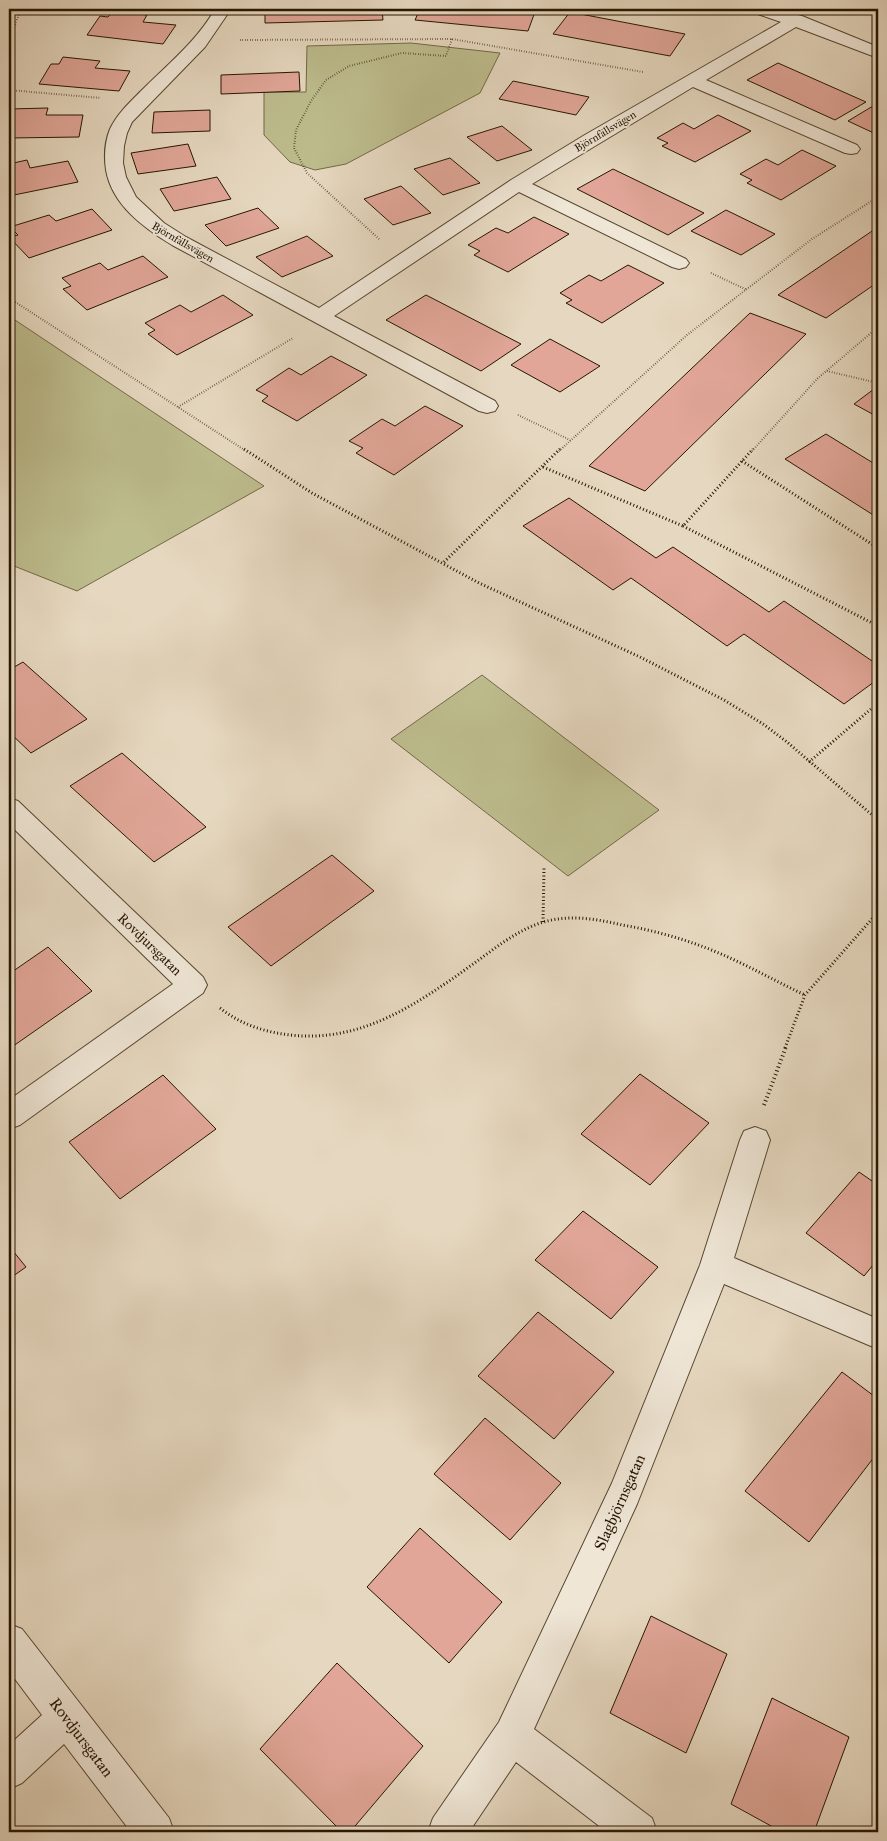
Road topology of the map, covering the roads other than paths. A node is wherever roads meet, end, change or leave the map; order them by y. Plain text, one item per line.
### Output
1 (223, 9) edge
2 (761, 9) edge
3 (796, 20) junction
4 (878, 53) edge
5 (692, 80) junction
6 (851, 149) dead end
7 (518, 184) junction
8 (680, 263) road end
9 (319, 317) junction
10 (487, 406) road end
11 (9, 808) edge
12 (9, 1116) edge
13 (755, 1140) road end
14 (716, 1265) junction
15 (878, 1334) edge
16 (9, 1642) edge
17 (67, 1718) junction
18 (512, 1735) junction
19 (9, 1770) edge
20 (155, 1832) edge
21 (447, 1832) edge
22 (638, 1832) edge

1 - 9 street, Björnfällsvägen
2 - 3 street
3 - 4 street
3 - 5 street, Björnfällsvägen
5 - 6 street
5 - 7 street, Björnfällsvägen
7 - 8 street
7 - 9 street, Björnfällsvägen
9 - 10 street, Björnfällsvägen
11 - 12 street, Rovdjursgatan
13 - 14 street, Slagbjörnsgatan
14 - 15 street
14 - 18 street, Slagbjörnsgatan
16 - 17 street, Rovdjursgatan
17 - 19 street
17 - 20 street, Rovdjursgatan
18 - 21 street, Slagbjörnsgatan
18 - 22 street

